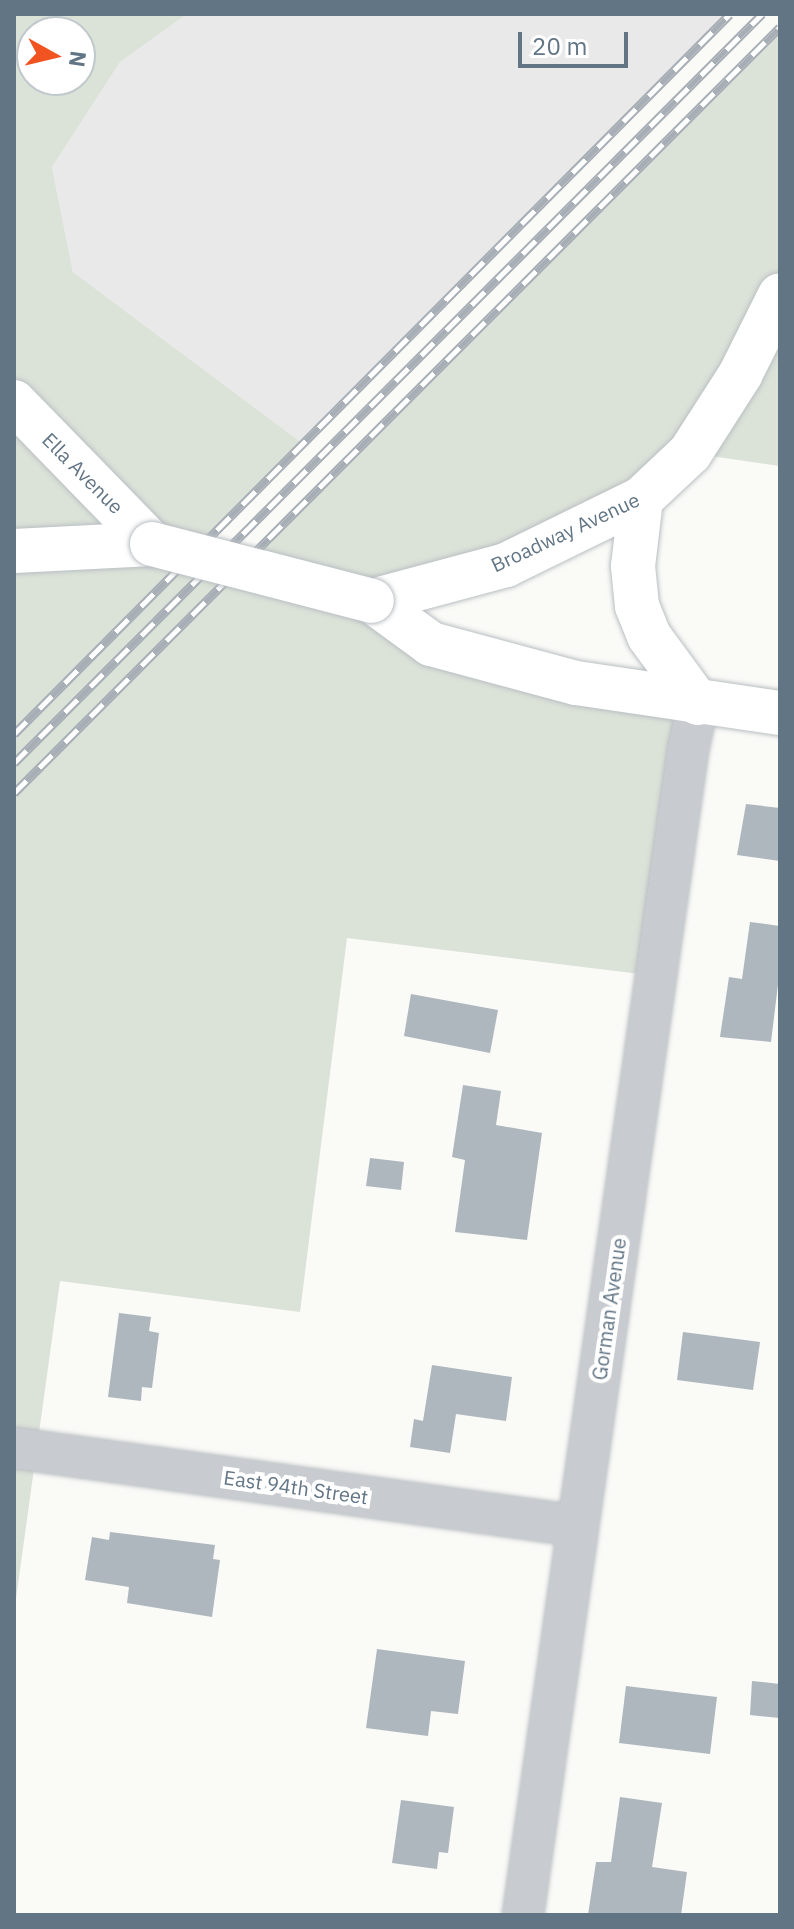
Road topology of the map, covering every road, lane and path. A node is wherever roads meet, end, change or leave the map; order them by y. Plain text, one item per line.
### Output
1 (780, 295) edge
2 (14, 402) edge
3 (641, 499) junction
4 (152, 544) junction
5 (14, 551) edge
6 (372, 601) junction
7 (698, 703) junction
8 (780, 713) edge
9 (14, 1448) edge
10 (578, 1526) junction
11 (523, 1915) edge

1 - 3 main road, Broadway Avenue
2 - 4 main road, Ella Avenue
3 - 6 main road, Broadway Avenue
3 - 7 main road
4 - 5 main road, Broadway Avenue
4 - 6 main road, Broadway Avenue, bridge
6 - 7 main road
7 - 8 main road
7 - 10 street, Gorman Avenue
9 - 10 street, East 94th Street
10 - 11 street, Gorman Avenue

